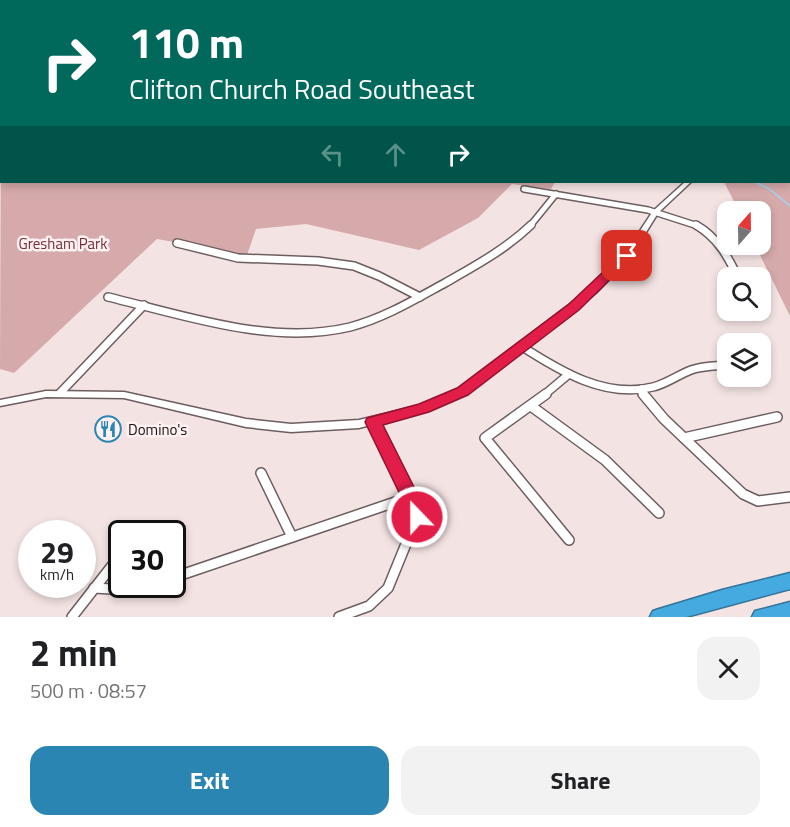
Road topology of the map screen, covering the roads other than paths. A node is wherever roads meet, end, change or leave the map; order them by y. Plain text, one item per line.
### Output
1 (687, 183) edge
2 (524, 189) dead end
3 (556, 194) junction
4 (655, 212) junction
5 (177, 243) dead end
6 (733, 267) edge
7 (108, 297) dead end
8 (420, 297) junction
9 (144, 305) junction
10 (521, 346) junction
11 (717, 366) edge
12 (569, 374) junction
13 (641, 389) junction
14 (60, 393) junction
15 (0, 403) edge
16 (531, 406) junction
17 (777, 417) dead end
18 (373, 422) junction
19 (684, 438) junction
20 (261, 472) dead end
21 (410, 497) junction
22 (790, 497) edge
23 (659, 513) dead end
24 (292, 537) junction
25 (570, 540) dead end
26 (108, 570) edge
27 (186, 573) edge
28 (790, 581) edge
29 (96, 586) edge
30 (86, 598) edge
31 (790, 610) edge
32 (72, 617) edge
33 (339, 617) edge
34 (658, 617) edge
35 (761, 617) edge

1 - 4 street
2 - 3 street
3 - 4 street
3 - 8 street
4 - 6 street
4 - 10 street
5 - 8 street
7 - 9 street
8 - 9 street
9 - 14 street
10 - 12 street
10 - 18 street
11 - 13 street
12 - 13 street
12 - 16 street
13 - 19 street
14 - 15 street
14 - 18 street
16 - 23 street
16 - 25 street
17 - 19 street
18 - 21 street
19 - 22 street
20 - 24 street
21 - 24 street
21 - 33 street
24 - 27 street
26 - 29 street
28 - 34 highway
30 - 32 street
31 - 35 highway

